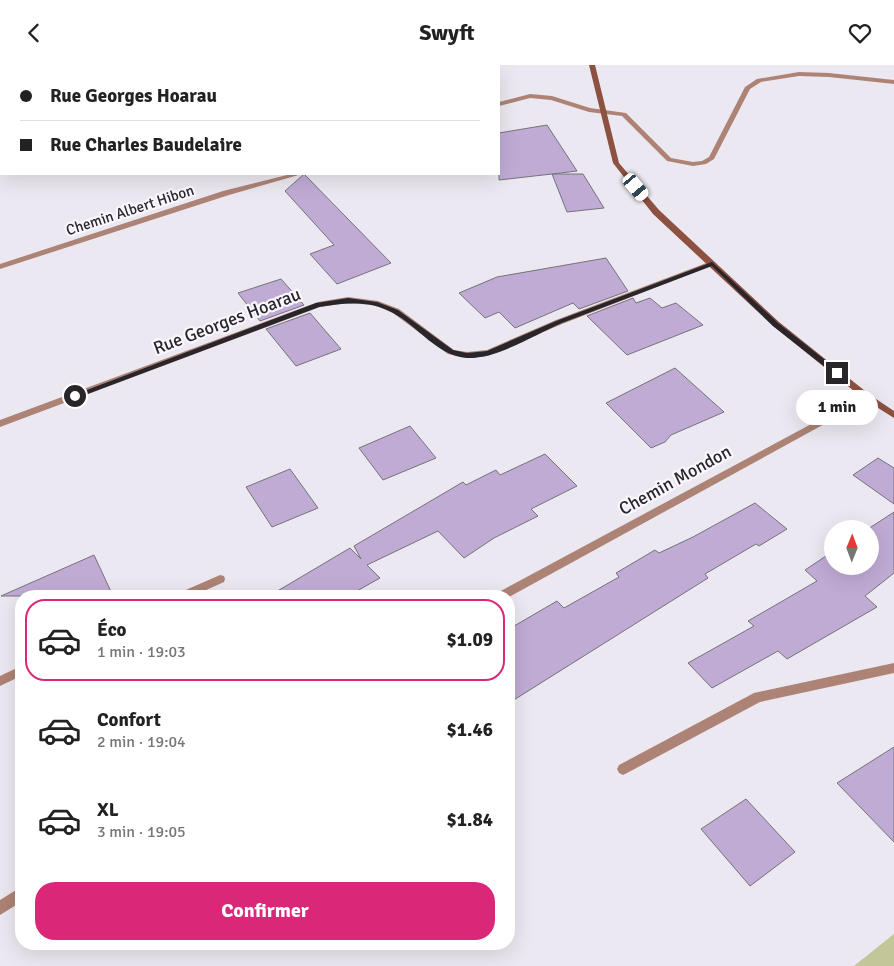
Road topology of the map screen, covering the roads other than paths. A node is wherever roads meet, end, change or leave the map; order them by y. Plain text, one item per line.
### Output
1 (592, 65) edge
2 (894, 83) edge
3 (500, 104) edge
4 (602, 110) junction
5 (294, 175) edge
6 (712, 264) junction
7 (0, 267) edge
8 (867, 397) junction
9 (894, 415) edge
10 (0, 424) edge
11 (220, 579) dead end
12 (196, 590) edge
13 (512, 590) edge
14 (894, 668) edge
15 (15, 674) edge
16 (0, 681) edge
17 (624, 769) dead end
18 (15, 898) edge
19 (0, 908) edge

1 - 4 main road
2 - 4 street
3 - 4 street
4 - 6 main road
5 - 7 street, Chemin Albert Hibon
6 - 8 main road
6 - 10 street, Rue Georges Hoarau
8 - 9 main road
8 - 13 street, Chemin Mondon
11 - 12 street
14 - 17 street
15 - 16 street
18 - 19 street

